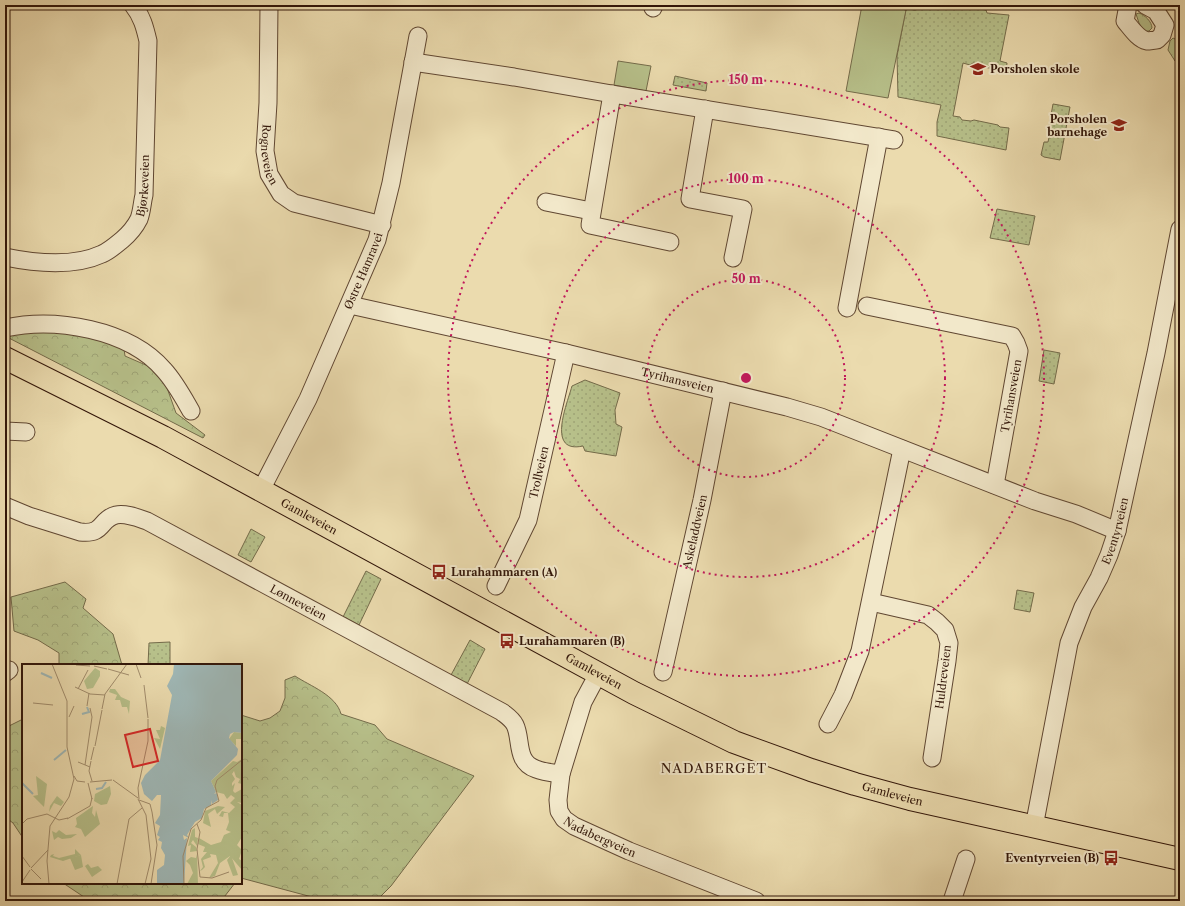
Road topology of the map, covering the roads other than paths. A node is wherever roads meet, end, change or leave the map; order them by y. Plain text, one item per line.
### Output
1 (133, 5) edge
2 (269, 5) edge
3 (1128, 5) edge
4 (1145, 5) edge
5 (418, 36) dead end
6 (413, 62) junction
7 (612, 94) junction
8 (705, 109) junction
9 (546, 202) dead end
10 (591, 211) junction
11 (382, 225) junction
12 (1180, 229) edge
13 (670, 242) dead end
14 (5, 257) edge
15 (733, 258) dead end
16 (350, 305) junction
17 (867, 306) dead end
18 (847, 308) dead end
19 (5, 328) edge
20 (566, 353) junction
21 (5, 358) edge
22 (724, 391) junction
23 (191, 411) dead end
24 (5, 431) edge
25 (26, 432) dead end
26 (902, 449) junction
27 (995, 485) junction
28 (261, 490) junction
29 (5, 506) edge
30 (1117, 531) junction
31 (496, 586) dead end
32 (871, 602) junction
33 (662, 672) dead end
34 (598, 674) junction
35 (828, 724) dead end
36 (932, 758) dead end
37 (561, 774) junction
38 (1034, 826) junction
39 (966, 859) dead end
40 (1180, 859) edge
41 (756, 901) edge
42 (952, 901) edge

1 - 14 street, Bjørkeveien
2 - 11 street, Rogneveien
3 - 4 street
5 - 6 street, Østre Hamravei
6 - 7 street
6 - 11 street, Østre Hamravei
7 - 8 street
7 - 10 street
8 - 15 street
8 - 18 street
9 - 10 street
10 - 13 street
11 - 16 street, Østre Hamravei
12 - 30 street, Eventyrveien
16 - 20 street, Tyrihansveien
16 - 28 street, Østre Hamravei
17 - 27 street, Tyrihansveien
19 - 23 street
20 - 22 street, Tyrihansveien
20 - 31 street, Trollveien
21 - 28 main road, Gamleveien
22 - 26 street, Tyrihansveien
22 - 33 street, Askeladdveien
24 - 25 street
26 - 27 street, Tyrihansveien
26 - 32 street
27 - 30 street, Tyrihansveien
28 - 34 main road, Gamleveien
29 - 37 street, Lønneveien
30 - 38 street, Eventyrveien
32 - 35 street
32 - 36 street, Huldreveien
34 - 37 street, Nadabergveien
34 - 38 main road, Gamleveien
37 - 41 street, Nadabergveien
38 - 40 main road, Gamleveien
39 - 42 street

